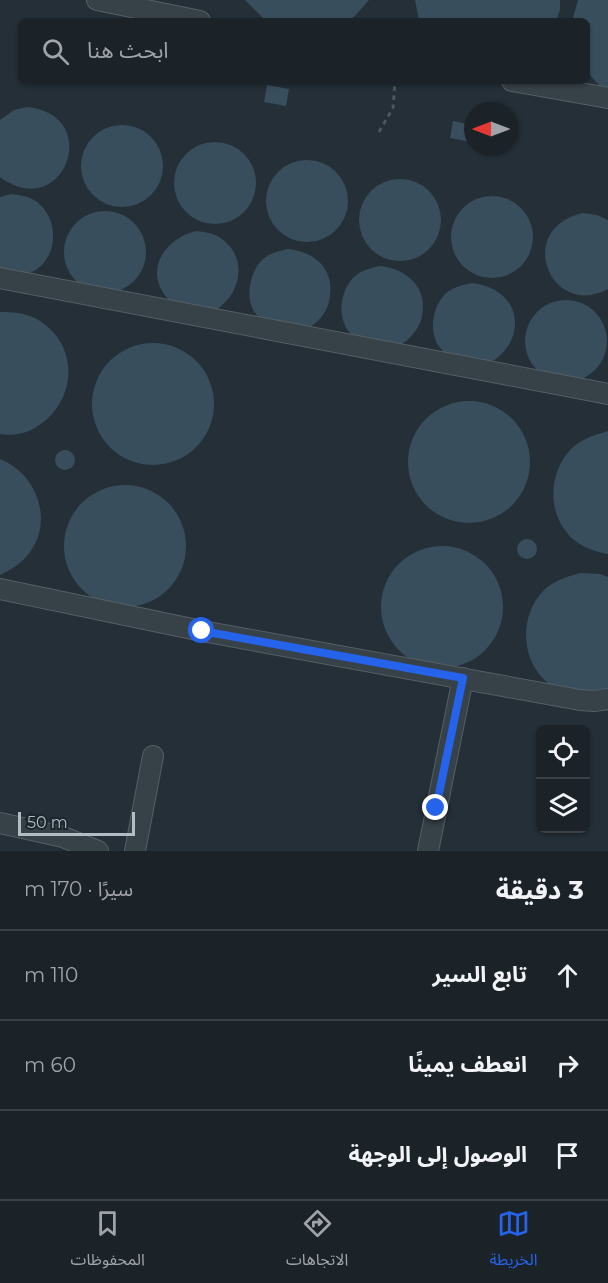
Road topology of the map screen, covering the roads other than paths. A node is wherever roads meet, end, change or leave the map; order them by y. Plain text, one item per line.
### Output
1 (97, 0) edge
2 (185, 18) edge
3 (529, 84) edge
4 (608, 98) edge
5 (0, 278) edge
6 (608, 394) edge
7 (0, 589) edge
8 (463, 678) junction
9 (608, 699) edge
10 (153, 756) dead end
11 (0, 823) edge
12 (98, 851) edge
13 (135, 851) edge
14 (428, 851) edge

1 - 2 lane
3 - 4 lane
5 - 6 lane
7 - 8 lane
8 - 9 lane
8 - 14 lane
10 - 13 lane
11 - 12 lane

